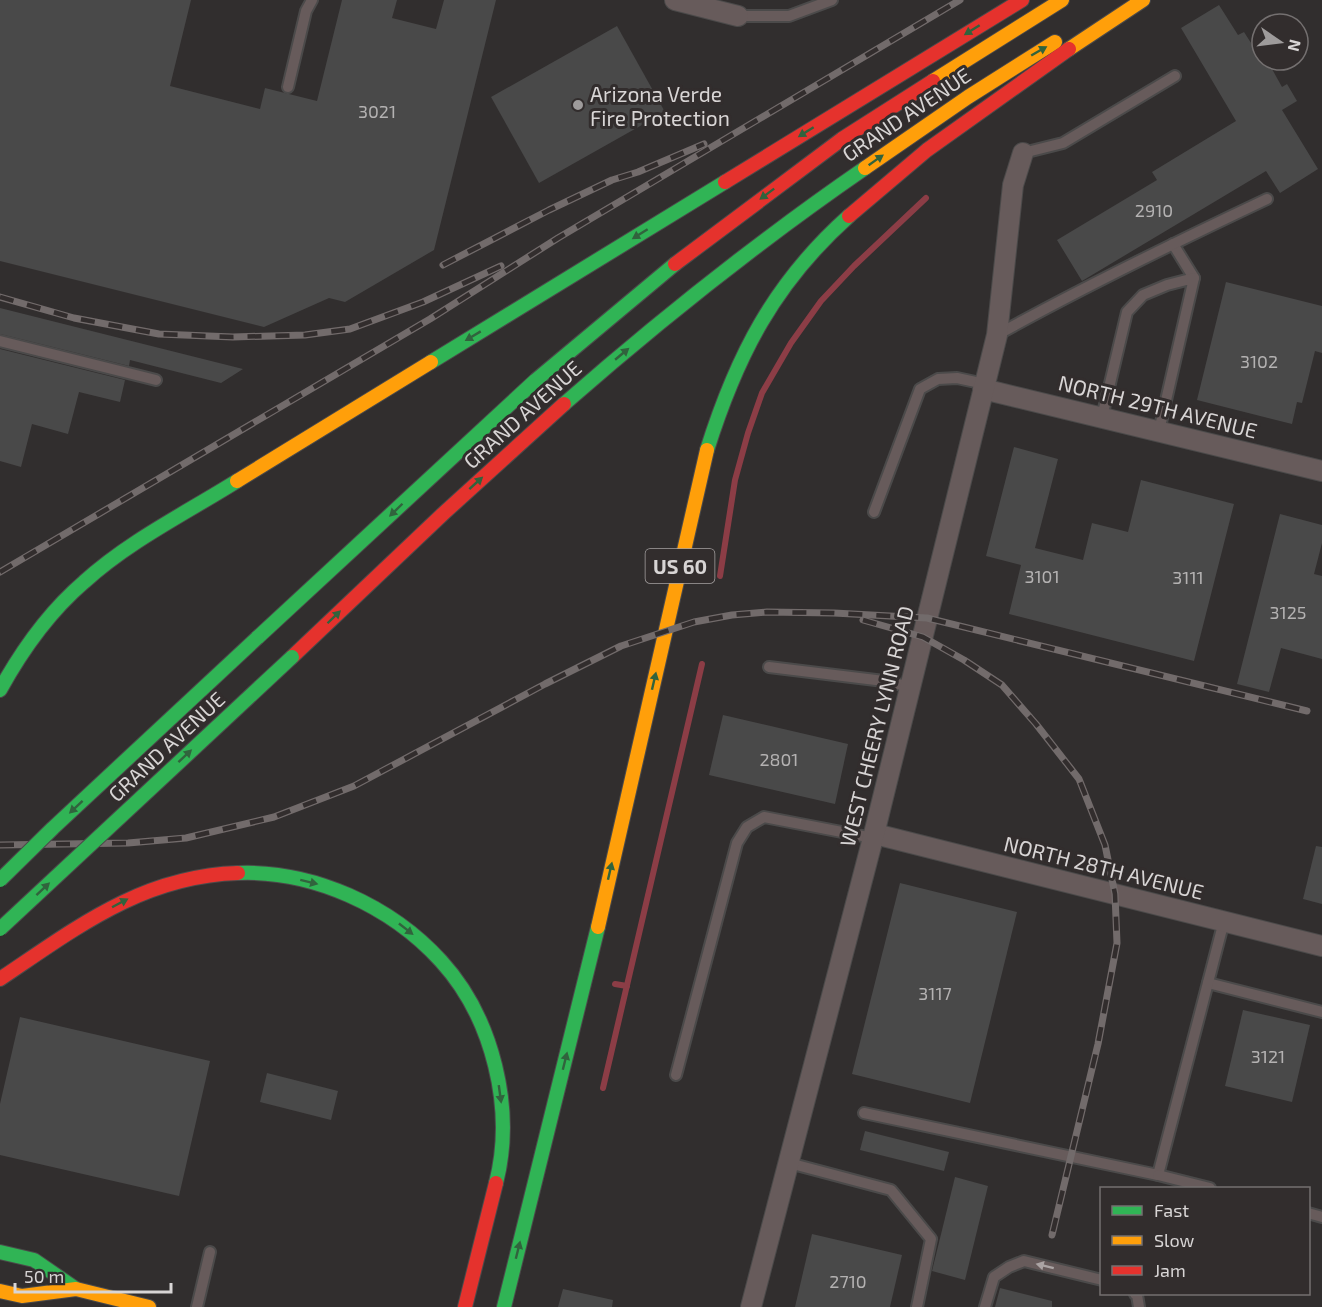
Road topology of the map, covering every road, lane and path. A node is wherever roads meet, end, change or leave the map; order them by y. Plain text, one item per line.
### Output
1 (312, 0) edge
2 (675, 0) edge
3 (1022, 0) edge
4 (1062, 0) edge
5 (1126, 0) edge
6 (1143, 0) edge
7 (827, 1) edge
8 (738, 16) joint
9 (1175, 76) dead end
10 (288, 87) dead end
11 (1023, 153) joint
12 (1267, 199) dead end
13 (1173, 244) junction
14 (1194, 278) junction
15 (998, 335) junction
16 (0, 341) edge
17 (156, 380) dead end
18 (984, 387) junction
19 (1102, 417) junction
20 (1159, 431) junction
21 (1322, 471) edge
22 (873, 512) dead end
23 (769, 667) dead end
24 (910, 687) junction
25 (0, 690) edge
26 (874, 836) junction
27 (0, 880) edge
28 (1224, 921) junction
29 (0, 929) edge
30 (1322, 946) edge
31 (0, 979) edge
32 (1208, 982) junction
33 (1322, 1011) edge
34 (676, 1075) dead end
35 (864, 1113) dead end
36 (789, 1163) junction
37 (1158, 1175) junction
38 (1206, 1187) edge
39 (0, 1252) edge
40 (210, 1252) dead end
41 (1100, 1280) edge
42 (76, 1288) junction
43 (0, 1291) edge
44 (149, 1307) edge
45 (197, 1307) edge
46 (465, 1307) edge
47 (504, 1307) edge
48 (751, 1307) edge
49 (917, 1307) edge
50 (985, 1307) edge

1 - 10 lane
2 - 8 street
3 -> 25 main road
4 -> 27 main road, GRAND AVENUE, bridge
29 -> 5 main road, GRAND AVENUE, bridge
47 -> 6 main road, US 60
7 - 8 lane
9 - 11 lane
11 - 15 street, WEST CHEERY LYNN ROAD
12 - 13 lane
13 - 14 lane
13 - 15 lane
14 - 19 lane
14 - 20 lane
15 - 18 street, WEST CHEERY LYNN ROAD
16 - 17 lane
18 - 19 street, NORTH 29TH AVENUE
18 - 22 lane
18 - 24 street, WEST CHEERY LYNN ROAD
19 - 20 street, NORTH 29TH AVENUE
20 - 21 street, NORTH 29TH AVENUE
23 - 24 lane
24 - 26 street, WEST CHEERY LYNN ROAD
26 - 28 street, NORTH 28TH AVENUE
26 - 34 lane
26 - 36 street, WEST CHEERY LYNN ROAD
28 - 30 street, NORTH 28TH AVENUE
28 - 32 lane
31 -> 46 main road
32 - 33 lane
32 - 37 lane
35 - 37 lane
36 - 48 street, WEST CHEERY LYNN ROAD
36 - 49 lane
37 - 38 lane
39 - 42 main road
40 - 45 lane
41 -> 50 lane
42 - 43 main road
42 - 44 main road

